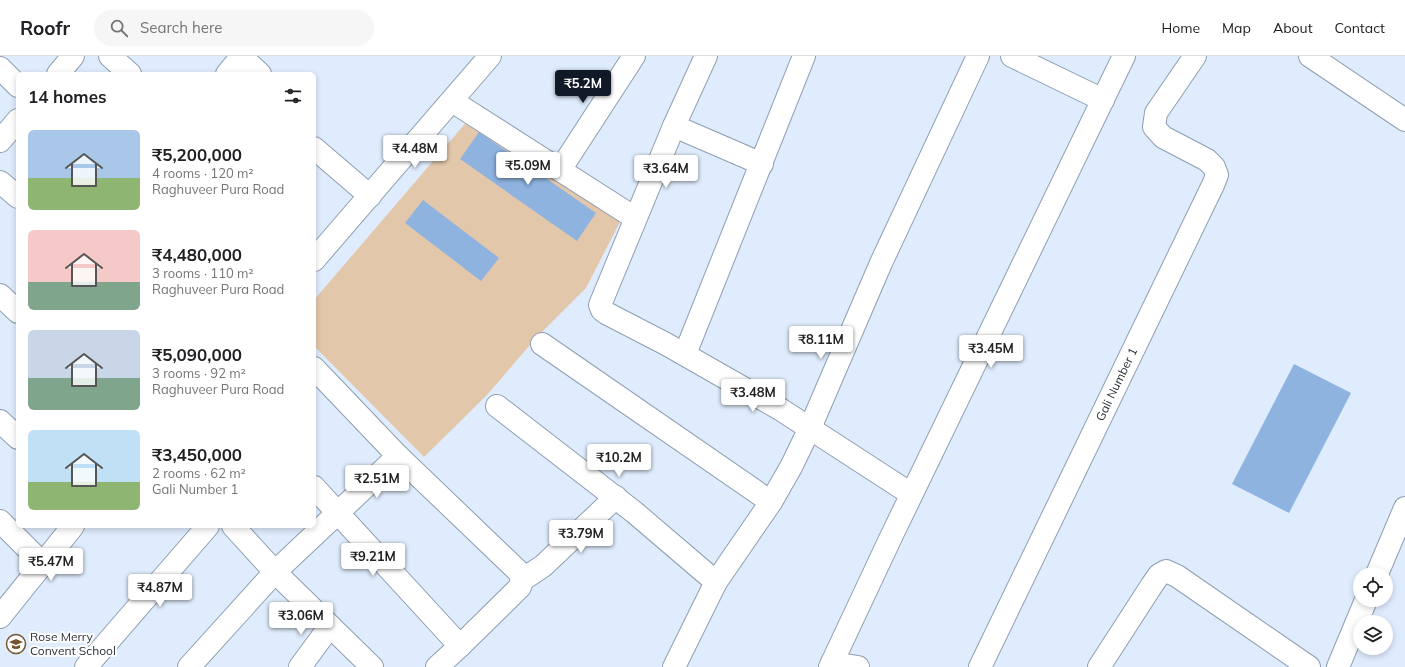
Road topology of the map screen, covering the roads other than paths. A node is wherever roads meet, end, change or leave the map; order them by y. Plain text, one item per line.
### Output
1 (73, 56) edge
2 (110, 56) edge
3 (242, 56) edge
4 (490, 56) edge
5 (634, 56) edge
6 (706, 56) edge
7 (804, 56) edge
8 (978, 56) edge
9 (1012, 56) edge
10 (1124, 56) edge
11 (1195, 56) edge
12 (1310, 56) edge
13 (0, 68) edge
14 (60, 72) edge
15 (128, 72) edge
16 (229, 72) edge
17 (258, 72) edge
18 (16, 84) edge
19 (1103, 100) junction
20 (452, 101) junction
21 (1405, 120) edge
22 (16, 122) edge
23 (674, 126) junction
24 (0, 141) edge
25 (316, 150) edge
26 (762, 164) junction
27 (560, 170) junction
28 (0, 182) edge
29 (16, 195) edge
30 (370, 196) junction
31 (635, 218) junction
32 (316, 258) edge
33 (0, 295) edge
34 (16, 310) edge
35 (542, 344) dead end
36 (685, 354) junction
37 (316, 370) edge
38 (497, 406) dead end
39 (0, 420) edge
40 (810, 428) junction
41 (16, 436) edge
42 (398, 456) junction
43 (316, 489) edge
44 (911, 494) junction
45 (616, 497) junction
46 (771, 502) junction
47 (1405, 508) edge
48 (338, 513) junction
49 (0, 521) edge
50 (72, 528) edge
51 (206, 528) edge
52 (235, 528) edge
53 (43, 564) junction
54 (1380, 567) edge
55 (275, 572) junction
56 (522, 580) junction
57 (716, 582) junction
58 (1363, 607) edge
59 (0, 617) edge
60 (330, 626) junction
61 (460, 646) junction
62 (831, 665) edge
63 (86, 667) edge
64 (189, 667) edge
65 (300, 667) edge
66 (372, 667) edge
67 (437, 667) edge
68 (674, 667) edge
69 (858, 667) edge
70 (980, 667) edge
71 (1100, 667) edge
72 (1310, 667) edge
73 (1338, 667) edge

1 - 14 street
2 - 15 street
3 - 16 street
3 - 17 street
4 - 20 street
5 - 27 street
6 - 23 street
7 - 26 street
8 - 40 street
9 - 19 street
10 - 19 street
11 - 70 street, Gali Number 1
12 - 21 street
13 - 18 street
19 - 44 street
20 - 27 street
20 - 30 street
22 - 24 street
23 - 26 street
23 - 31 street
25 - 30 street
26 - 36 street
27 - 31 street
28 - 29 street
30 - 32 street
31 - 36 street
33 - 34 street
35 - 46 street
36 - 40 street
37 - 42 street
38 - 45 street
39 - 41 street
40 - 44 street
40 - 46 street
42 - 48 street
42 - 56 street
43 - 48 street
44 - 62 street
45 - 56 street
45 - 57 street
46 - 57 street
47 - 54 street
48 - 55 street
48 - 61 street
49 - 53 street
50 - 53 street
51 - 63 street
52 - 55 street
53 - 59 street
55 - 60 street
55 - 64 street
56 - 61 street
57 - 68 street
58 - 73 street
60 - 65 street
60 - 66 street
61 - 67 street
62 - 69 street
71 - 72 street

